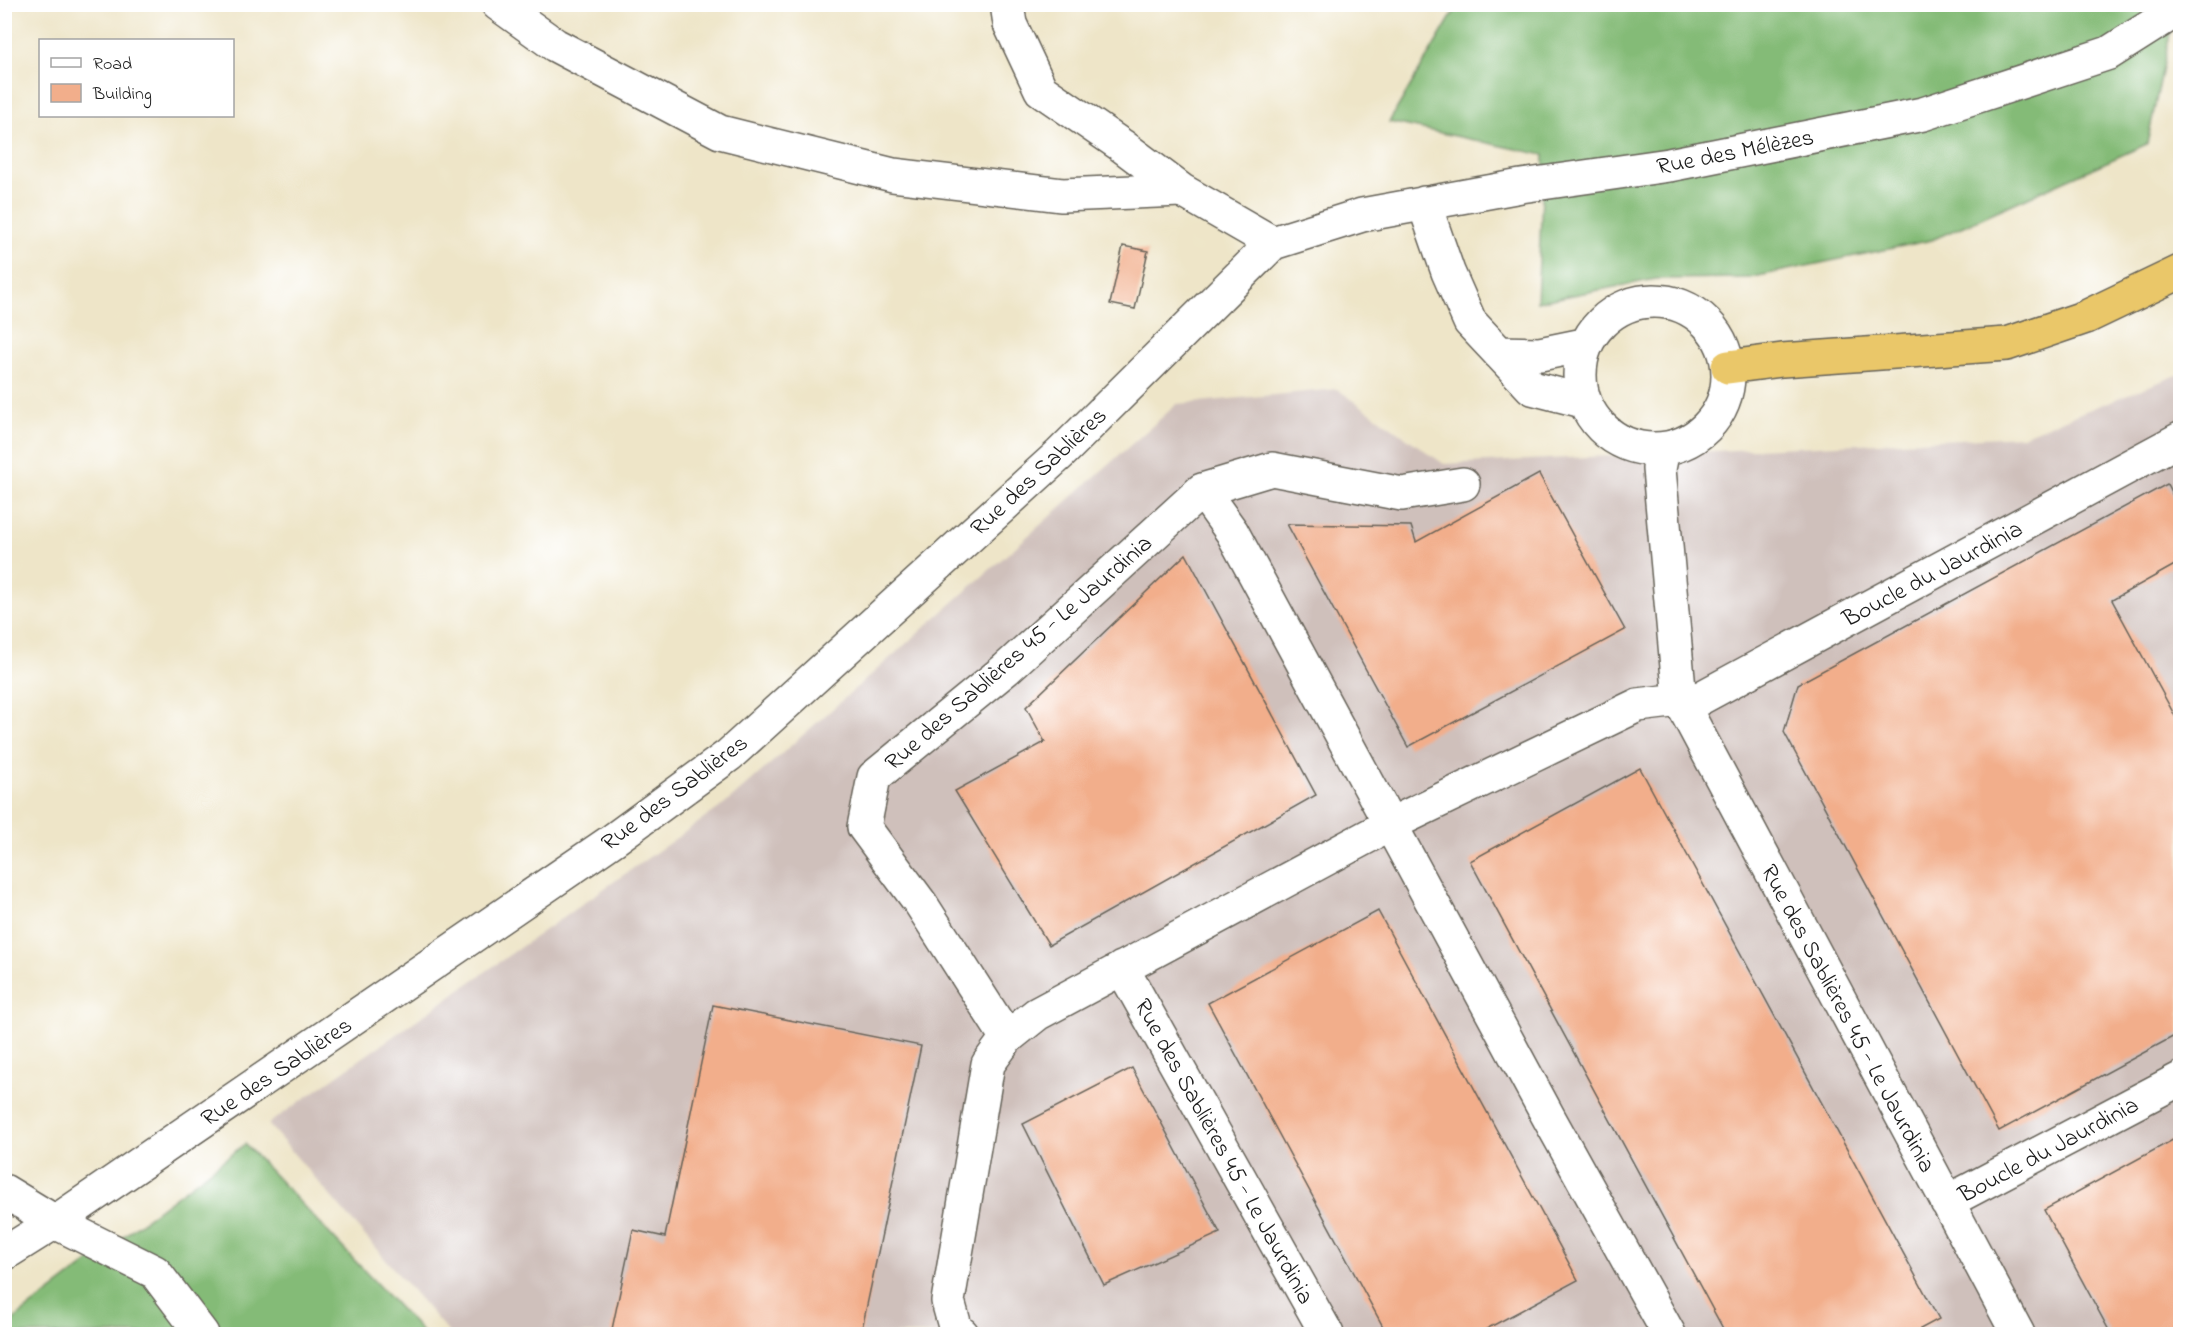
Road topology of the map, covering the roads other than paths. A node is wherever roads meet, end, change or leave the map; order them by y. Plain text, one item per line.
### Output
1 (498, 4) edge
2 (1006, 4) edge
3 (2181, 8) edge
4 (1180, 190) junction
5 (1425, 203) junction
6 (1273, 243) junction
7 (2181, 272) edge
8 (1584, 345) junction
9 (1499, 354) junction
10 (1728, 367) junction
11 (1583, 401) junction
12 (2181, 439) edge
13 (1663, 450) junction
14 (1463, 484) dead end
15 (1202, 490) junction
16 (1682, 704) junction
17 (1389, 825) junction
18 (1122, 968) junction
19 (1007, 1038) junction
20 (2181, 1079) edge
21 (4, 1191) edge
22 (1947, 1202) junction
23 (56, 1222) junction
24 (4, 1254) edge
25 (202, 1335) edge
26 (962, 1335) edge
27 (1327, 1335) edge
28 (1669, 1335) edge
29 (2018, 1335) edge

1 - 4 street
2 - 4 street
3 - 5 street, Rue des Mélèzes
4 - 6 street
5 - 6 street, Rue des Mélèzes
5 - 9 street
6 - 23 street, Rue des Sablières
7 - 10 highway
8 - 9 street
8 - 10 street
8 - 11 street
9 - 11 street
10 - 13 street
11 - 13 street
12 - 16 street, Boucle du Jaurdinia
13 - 16 street, Rue des Sablières 45 - Le Jaurdinia
14 - 15 street, Rue des Sablières 45 - Le Jaurdinia
15 - 17 street
15 - 19 street, Rue des Sablières 45 - Le Jaurdinia
16 - 17 street
16 - 22 street, Rue des Sablières 45 - Le Jaurdinia
17 - 18 street
17 - 28 street
18 - 19 street
18 - 27 street, Rue des Sablières 45 - Le Jaurdinia
19 - 26 street
20 - 22 street, Boucle du Jaurdinia
21 - 23 street
22 - 29 street, Rue des Sablières 45 - Le Jaurdinia
23 - 24 street, Rue des Sablières
23 - 25 street

